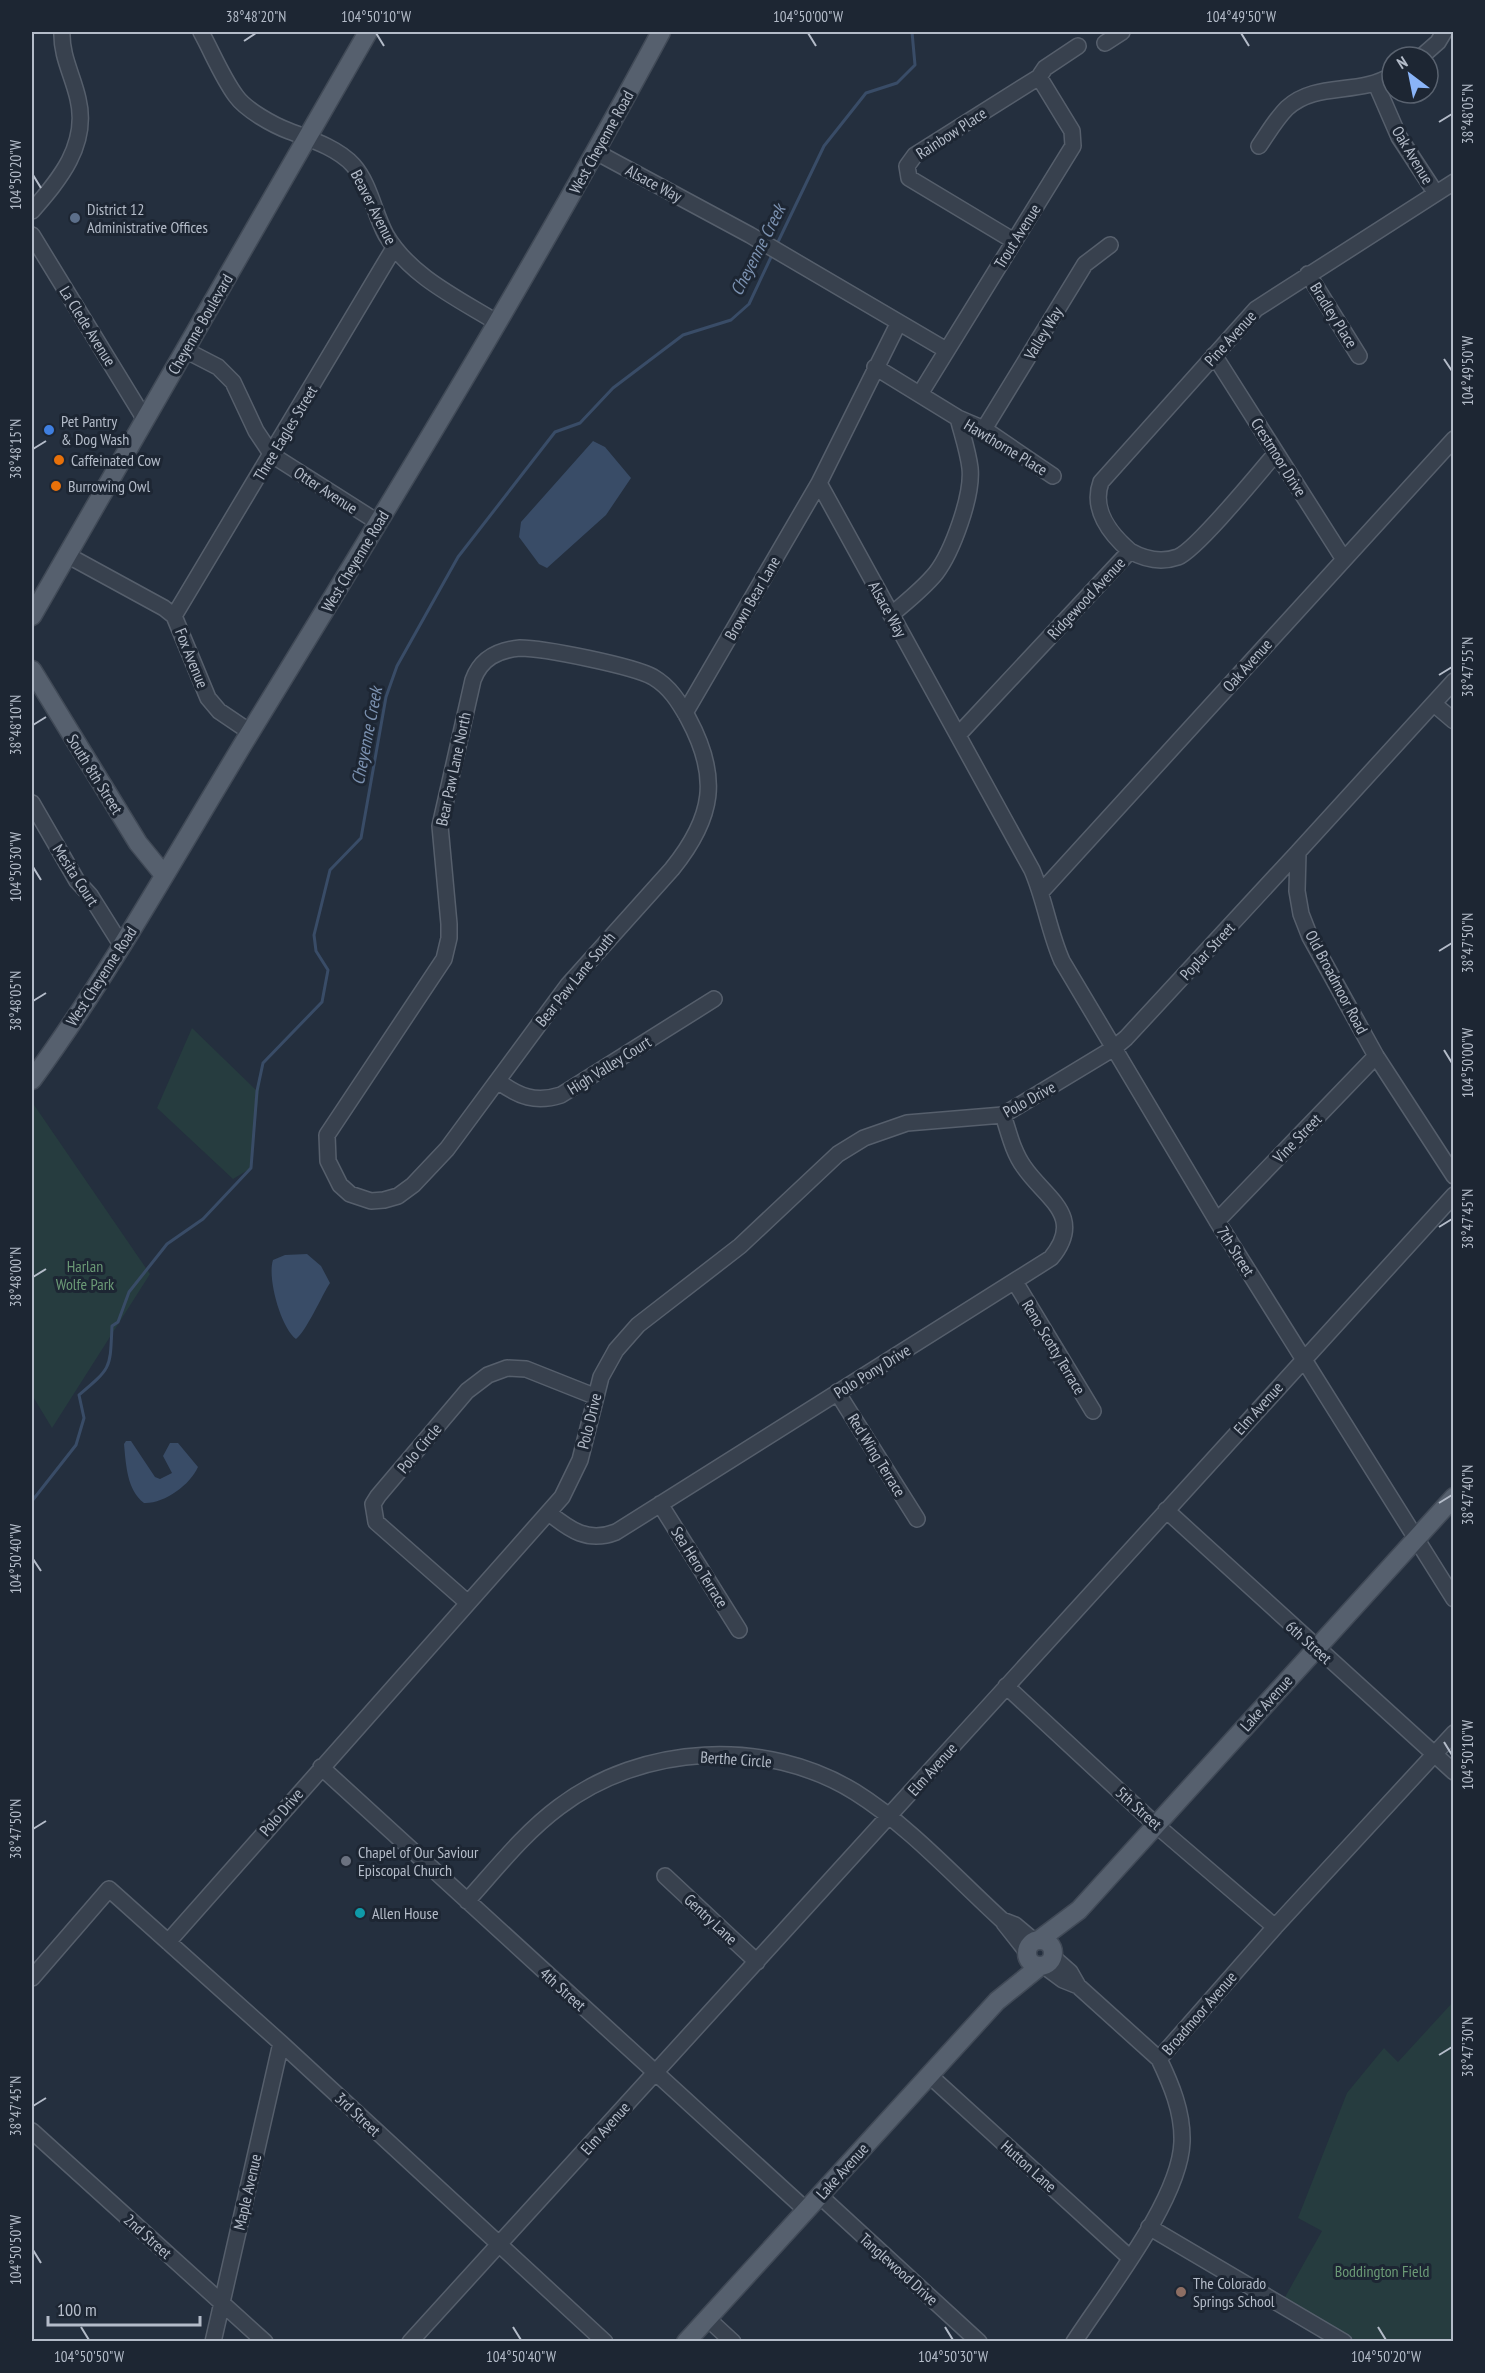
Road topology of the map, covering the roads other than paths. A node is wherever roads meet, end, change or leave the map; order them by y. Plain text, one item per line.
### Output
1 (62, 32) edge
2 (201, 32) edge
3 (368, 32) edge
4 (661, 32) edge
5 (1122, 32) edge
6 (1444, 32) edge
7 (1105, 43) dead end
8 (1435, 45) edge
9 (1078, 46) dead end
10 (1039, 77) junction
11 (1380, 82) edge
12 (1376, 84) junction
13 (308, 138) junction
14 (1259, 146) dead end
15 (596, 152) junction
16 (1454, 182) edge
17 (1436, 192) junction
18 (32, 211) edge
19 (32, 235) edge
20 (1014, 241) junction
21 (1110, 245) dead end
22 (394, 248) junction
23 (1308, 274) junction
24 (496, 322) junction
25 (898, 324) junction
26 (185, 350) junction
27 (946, 350) junction
28 (1214, 355) junction
29 (1359, 356) dead end
30 (875, 367) junction
31 (920, 394) junction
32 (144, 418) junction
33 (958, 418) junction
34 (984, 429) junction
35 (1454, 439) edge
36 (1276, 453) junction
37 (272, 455) junction
38 (1053, 476) dead end
39 (819, 483) junction
40 (379, 523) junction
41 (1130, 551) junction
42 (67, 555) junction
43 (1343, 558) junction
44 (51, 582) junction
45 (32, 595) edge
46 (891, 615) junction
47 (32, 616) edge
48 (174, 616) junction
49 (32, 670) edge
50 (1454, 681) edge
51 (1434, 704) junction
52 (685, 713) junction
53 (1454, 721) edge
54 (250, 732) junction
55 (959, 734) junction
56 (32, 803) edge
57 (1298, 852) junction
58 (164, 875) junction
59 (1041, 892) junction
60 (122, 946) junction
61 (714, 999) dead end
62 (1114, 1048) junction
63 (1376, 1056) junction
64 (32, 1080) edge
65 (498, 1081) junction
66 (1003, 1115) junction
67 (1454, 1176) edge
68 (1454, 1195) edge
69 (361, 1199) joint
70 (1217, 1221) junction
71 (1015, 1282) junction
72 (1303, 1360) junction
73 (837, 1392) junction
74 (594, 1396) junction
75 (1093, 1411) dead end
76 (1454, 1497) edge
77 (660, 1504) junction
78 (1166, 1510) junction
79 (549, 1513) junction
80 (916, 1519) dead end
81 (1415, 1539) junction
82 (1454, 1599) edge
83 (468, 1603) junction
84 (740, 1630) dead end
85 (1316, 1649) junction
86 (1006, 1686) junction
87 (1454, 1733) edge
88 (1434, 1754) junction
89 (321, 1767) junction
90 (1454, 1772) edge
91 (889, 1817) junction
92 (1156, 1825) junction
93 (665, 1876) dead end
94 (467, 1901) junction
95 (1275, 1927) junction
96 (168, 1942) junction
97 (1039, 1954) junction
98 (756, 1962) junction
99 (32, 1978) edge
100 (281, 2043) junction
101 (1159, 2059) junction
102 (656, 2072) junction
103 (929, 2075) junction
104 (32, 2131) edge
105 (820, 2196) junction
106 (806, 2210) junction
107 (1149, 2227) junction
108 (498, 2245) junction
109 (1129, 2257) junction
110 (221, 2302) junction
111 (707, 2318) junction
112 (213, 2342) edge
113 (265, 2342) edge
114 (410, 2342) edge
115 (604, 2342) edge
116 (686, 2342) edge
117 (733, 2342) edge
118 (979, 2342) edge
119 (1074, 2342) edge
120 (1344, 2342) edge

1 - 18 street
2 - 13 street, Beaver Avenue
3 - 13 main road, Cheyenne Boulevard
4 - 15 main road, West Cheyenne Road
5 - 7 street
6 - 8 street
9 - 10 street, Rainbow Place
10 - 20 street, Trout Avenue
10 - 20 street, Rainbow Place
11 - 12 street
12 - 14 street
12 - 17 street, Oak Avenue
13 - 22 street, Beaver Avenue
13 - 26 main road, Cheyenne Boulevard
15 - 24 main road, West Cheyenne Road
15 - 25 street, Alsace Way
16 - 17 street, Pine Avenue
17 - 23 street, Pine Avenue
19 - 32 street, La Clede Avenue
20 - 27 street, Trout Avenue
21 - 34 street, Valley Way
22 - 24 street, Beaver Avenue
22 - 37 street, Three Eagles Street
23 - 28 street, Pine Avenue
23 - 29 street, Bradley Place
24 - 40 main road, West Cheyenne Road
25 - 27 street, Alsace Way
25 - 30 street
26 - 32 main road, Cheyenne Boulevard
26 - 37 street, Otter Avenue
27 - 31 street, Trout Avenue
28 - 36 street, Crestmoor Drive
28 - 41 street, Pine Avenue
30 - 31 street, Hawthorne Place
30 - 39 street
31 - 33 street, Hawthorne Place
32 - 42 main road, Cheyenne Boulevard
33 - 34 street, Hawthorne Place
33 - 46 street, Hawthorne Place
34 - 38 street, Hawthorne Place
35 - 43 street, Oak Avenue
36 - 41 street, Ridgewood Avenue
36 - 43 street, Crestmoor Drive
37 - 40 street, Otter Avenue
37 - 48 street, Three Eagles Street
39 - 46 street, Alsace Way
39 - 52 street, Brown Bear Lane
40 - 54 main road, West Cheyenne Road
41 - 55 street, Ridgewood Avenue
42 - 44 main road, Cheyenne Boulevard
42 - 48 street, Fox Avenue
43 - 59 street, Oak Avenue
44 - 45 main road
44 - 47 main road, Cheyenne Boulevard
46 - 55 street, Alsace Way
48 - 54 street, Fox Avenue
49 - 58 main road, South 8th Street
50 - 51 street
51 - 53 street
51 - 57 street
52 - 65 street, Bear Paw Lane South
52 - 69 street, Bear Paw Lane North
54 - 58 main road, West Cheyenne Road
55 - 59 street, Alsace Way
56 - 60 street, Mesita Court
57 - 62 street, Poplar Street
57 - 63 street, Old Broadmoor Road
58 - 60 main road, West Cheyenne Road
59 - 62 street, 7th Street
60 - 64 main road, West Cheyenne Road
61 - 65 street, High Valley Court
62 - 66 street, Polo Drive
62 - 70 street, 7th Street
63 - 67 street, Old Broadmoor Road
63 - 70 street, Vine Street
65 - 69 street, Bear Paw Lane South
66 - 71 street, Polo Pony Drive
66 - 74 street, Polo Drive
68 - 72 street, Elm Avenue
70 - 72 street, 7th Street
71 - 73 street, Polo Pony Drive
71 - 75 street, Reno Scotty Terrace
72 - 78 street, Elm Avenue
72 - 81 street, 7th Street
73 - 77 street, Polo Pony Drive
73 - 80 street, Red Wing Terrace
74 - 79 street, Polo Drive
74 - 83 street, Polo Circle
76 - 81 main road, Lake Avenue
77 - 79 street, Polo Pony Drive
77 - 84 street, Sea Hero Terrace
78 - 85 street, 6th Street
78 - 86 street, Elm Avenue
79 - 83 street, Polo Drive
81 - 82 street, 7th Street
81 - 85 main road, Lake Avenue
83 - 89 street, Polo Drive
85 - 88 street, 6th Street
85 - 92 main road, Lake Avenue
86 - 91 street, Elm Avenue
86 - 92 street, 5th Street
87 - 88 street, Broadmoor Avenue
88 - 90 street, 6th Street
88 - 95 street, Broadmoor Avenue
89 - 94 street, 4th Street
89 - 96 street, Polo Drive
91 - 94 street, Berthe Circle
91 - 97 street, Berthe Circle
91 - 98 street, Elm Avenue
92 - 95 street, 5th Street
92 - 97 main road, Lake Avenue
93 - 98 street, Gentry Lane
94 - 102 street, 4th Street
95 - 101 street, Broadmoor Avenue
96 - 99 street, 3rd Street
96 - 100 street, 3rd Street
97 - 101 street, Berthe Circle
97 - 103 main road, Lake Avenue
98 - 102 street, Elm Avenue
100 - 108 street, 3rd Street
100 - 110 street, Maple Avenue
101 - 107 street, Broadmoor Avenue
102 - 106 street, 4th Street
102 - 108 street, Elm Avenue
103 - 105 main road, Lake Avenue
103 - 109 street, Hutton Lane
104 - 110 street, 2nd Street
105 - 106 main road, Lake Avenue
105 - 118 street, Tanglewood Drive
106 - 111 main road, Lake Avenue
107 - 109 street, Broadmoor Avenue
107 - 120 street
108 - 114 street, Elm Avenue
108 - 115 street, 3rd Street
109 - 119 street, Broadmoor Avenue
110 - 112 street, Maple Avenue
110 - 113 street, 2nd Street
111 - 116 main road, Lake Avenue
111 - 117 street

